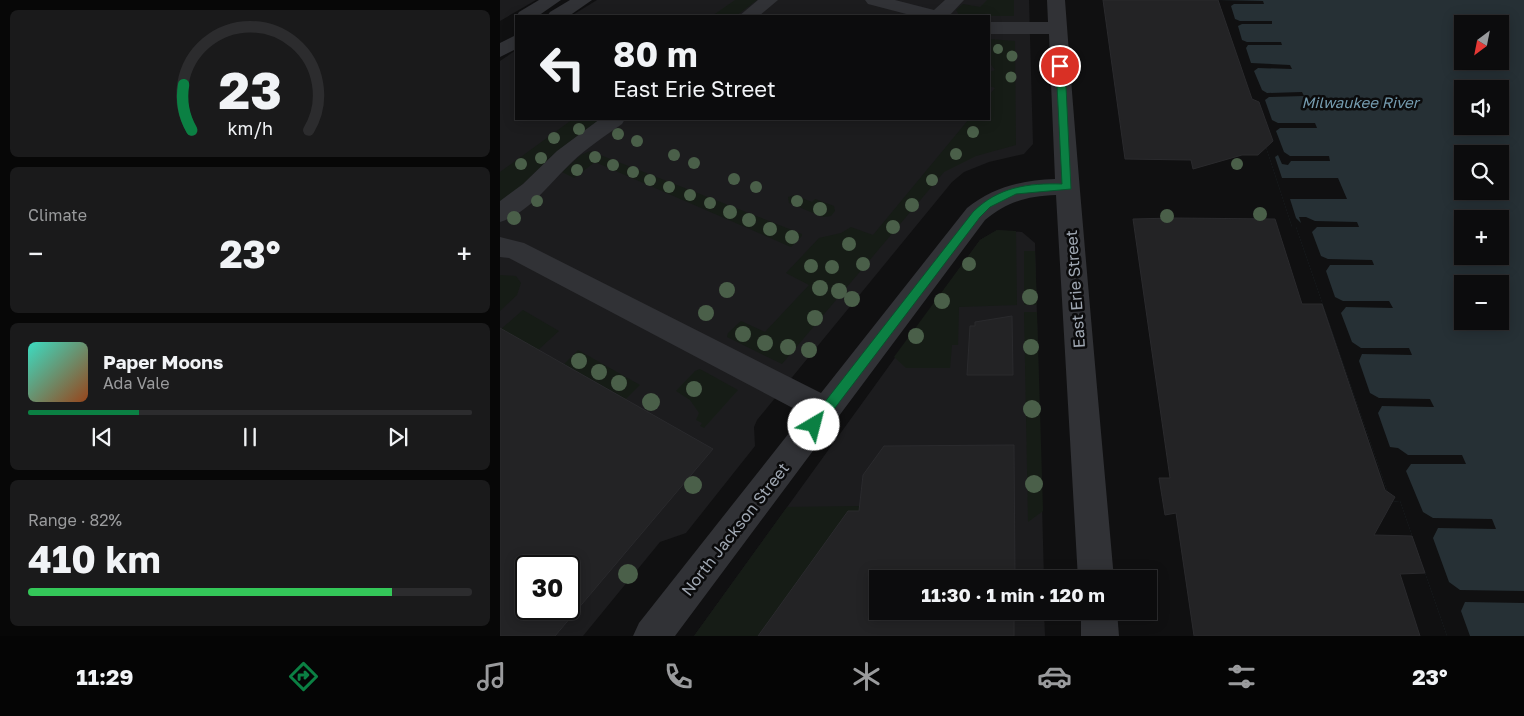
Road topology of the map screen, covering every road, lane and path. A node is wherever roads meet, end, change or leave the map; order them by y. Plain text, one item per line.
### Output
1 (552, 0) edge
2 (583, 0) edge
3 (769, 0) edge
4 (874, 0) edge
5 (956, 0) edge
6 (527, 15) edge
7 (558, 15) edge
8 (749, 15) edge
9 (930, 15) edge
10 (940, 15) edge
11 (1058, 16) edge
12 (990, 19) edge
13 (515, 22) edge
14 (990, 28) edge
15 (500, 31) edge
16 (515, 42) edge
17 (500, 51) edge
18 (613, 120) edge
19 (1067, 187) junction
20 (500, 213) edge
21 (500, 247) edge
22 (826, 410) junction
23 (1095, 570) edge
24 (1099, 620) edge
25 (652, 636) edge
26 (1100, 636) edge

1 - 6 street
2 - 7 street
3 - 8 street
4 - 9 street
5 - 10 street
11 - 12 street
11 - 14 street
11 - 19 street, East Erie Street
13 - 15 street
16 - 17 street
18 - 20 street
19 - 22 street, North Jackson Street
19 - 23 street, East Erie Street
21 - 22 street
22 - 25 street, North Jackson Street
24 - 26 street

